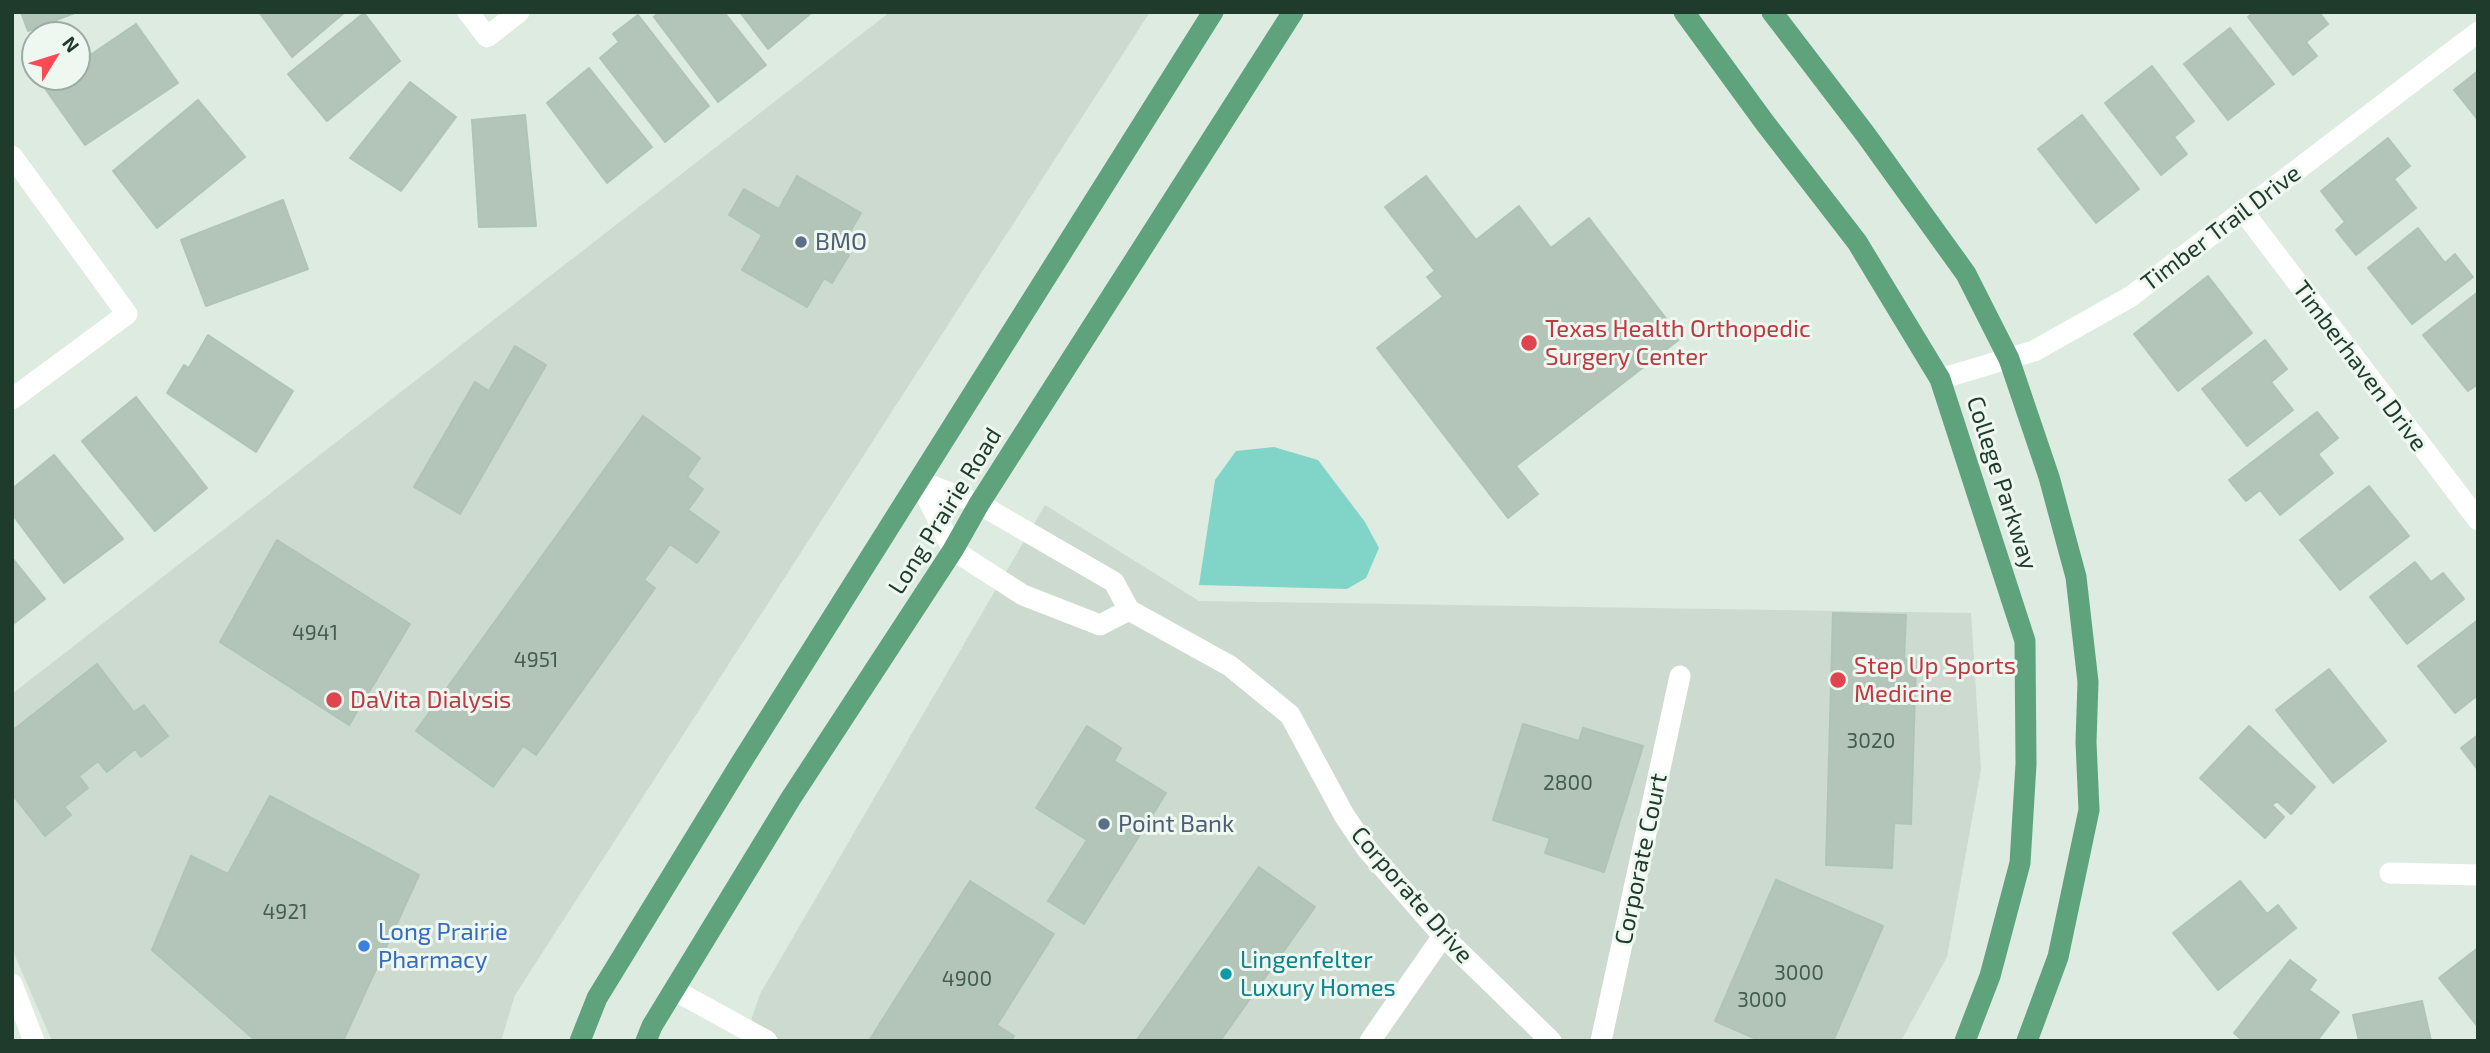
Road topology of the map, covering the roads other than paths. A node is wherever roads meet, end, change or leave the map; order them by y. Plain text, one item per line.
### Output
1 (468, 12) edge
2 (519, 12) edge
3 (1213, 12) edge
4 (1293, 12) edge
5 (1684, 12) edge
6 (1773, 12) edge
7 (2478, 32) edge
8 (12, 156) edge
9 (2243, 211) junction
10 (2009, 359) junction
11 (1940, 379) junction
12 (12, 399) edge
13 (919, 481) junction
14 (979, 504) junction
15 (2478, 520) edge
16 (953, 550) junction
17 (1129, 610) junction
18 (1680, 676) dead end
19 (2390, 873) dead end
20 (2478, 875) edge
21 (1443, 936) junction
22 (12, 984) edge
23 (674, 990) junction
24 (34, 1041) edge
25 (580, 1041) edge
26 (646, 1041) edge
27 (766, 1041) edge
28 (1370, 1041) edge
29 (1550, 1041) edge
30 (1601, 1041) edge
31 (1965, 1041) edge
32 (2027, 1041) edge

1 - 2 street
3 - 13 main road, Long Prairie Road
4 - 14 main road, Long Prairie Road
5 - 11 main road, College Parkway
6 - 10 main road, College Parkway
7 - 9 street, Timber Trail Drive
8 - 12 street
9 - 10 street, Timber Trail Drive
9 - 15 street, Timberhaven Drive
10 - 11 street, Timber Trail Drive
10 - 32 main road, College Parkway
11 - 31 main road, College Parkway
13 - 14 street, Corporate Drive
13 - 16 street
13 - 25 main road, Long Prairie Road
14 - 16 main road, Long Prairie Road
14 - 17 street, Corporate Drive
16 - 17 street
16 - 23 main road, Long Prairie Road
17 - 21 street, Corporate Drive
18 - 30 street, Corporate Court
19 - 20 street
21 - 28 street
21 - 29 street, Corporate Drive
22 - 24 street
23 - 26 main road, Long Prairie Road
23 - 27 street

